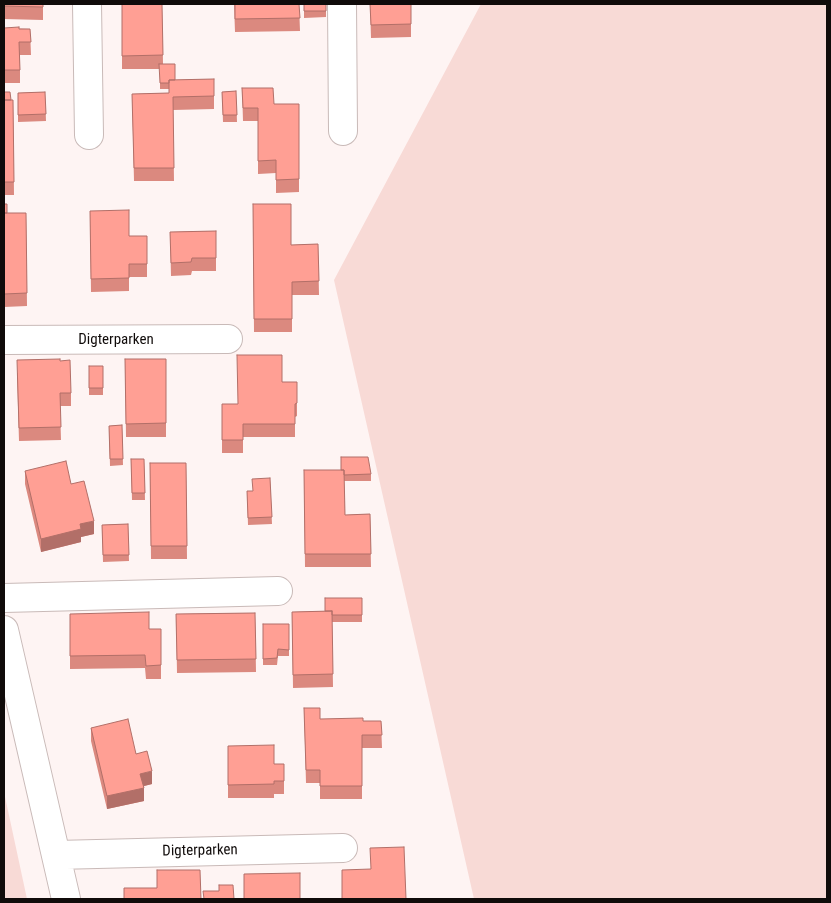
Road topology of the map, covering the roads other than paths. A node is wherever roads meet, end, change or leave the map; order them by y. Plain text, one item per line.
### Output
1 (87, 4) edge
2 (342, 4) edge
3 (343, 131) dead end
4 (89, 135) dead end
5 (228, 339) dead end
6 (4, 340) edge
7 (278, 591) dead end
8 (4, 598) edge
9 (4, 630) edge
10 (343, 848) dead end
11 (56, 855) junction
12 (66, 899) edge

1 - 4 street
2 - 3 street
5 - 6 street, Digterparken
7 - 8 street
9 - 11 street
10 - 11 street, Digterparken
11 - 12 street

